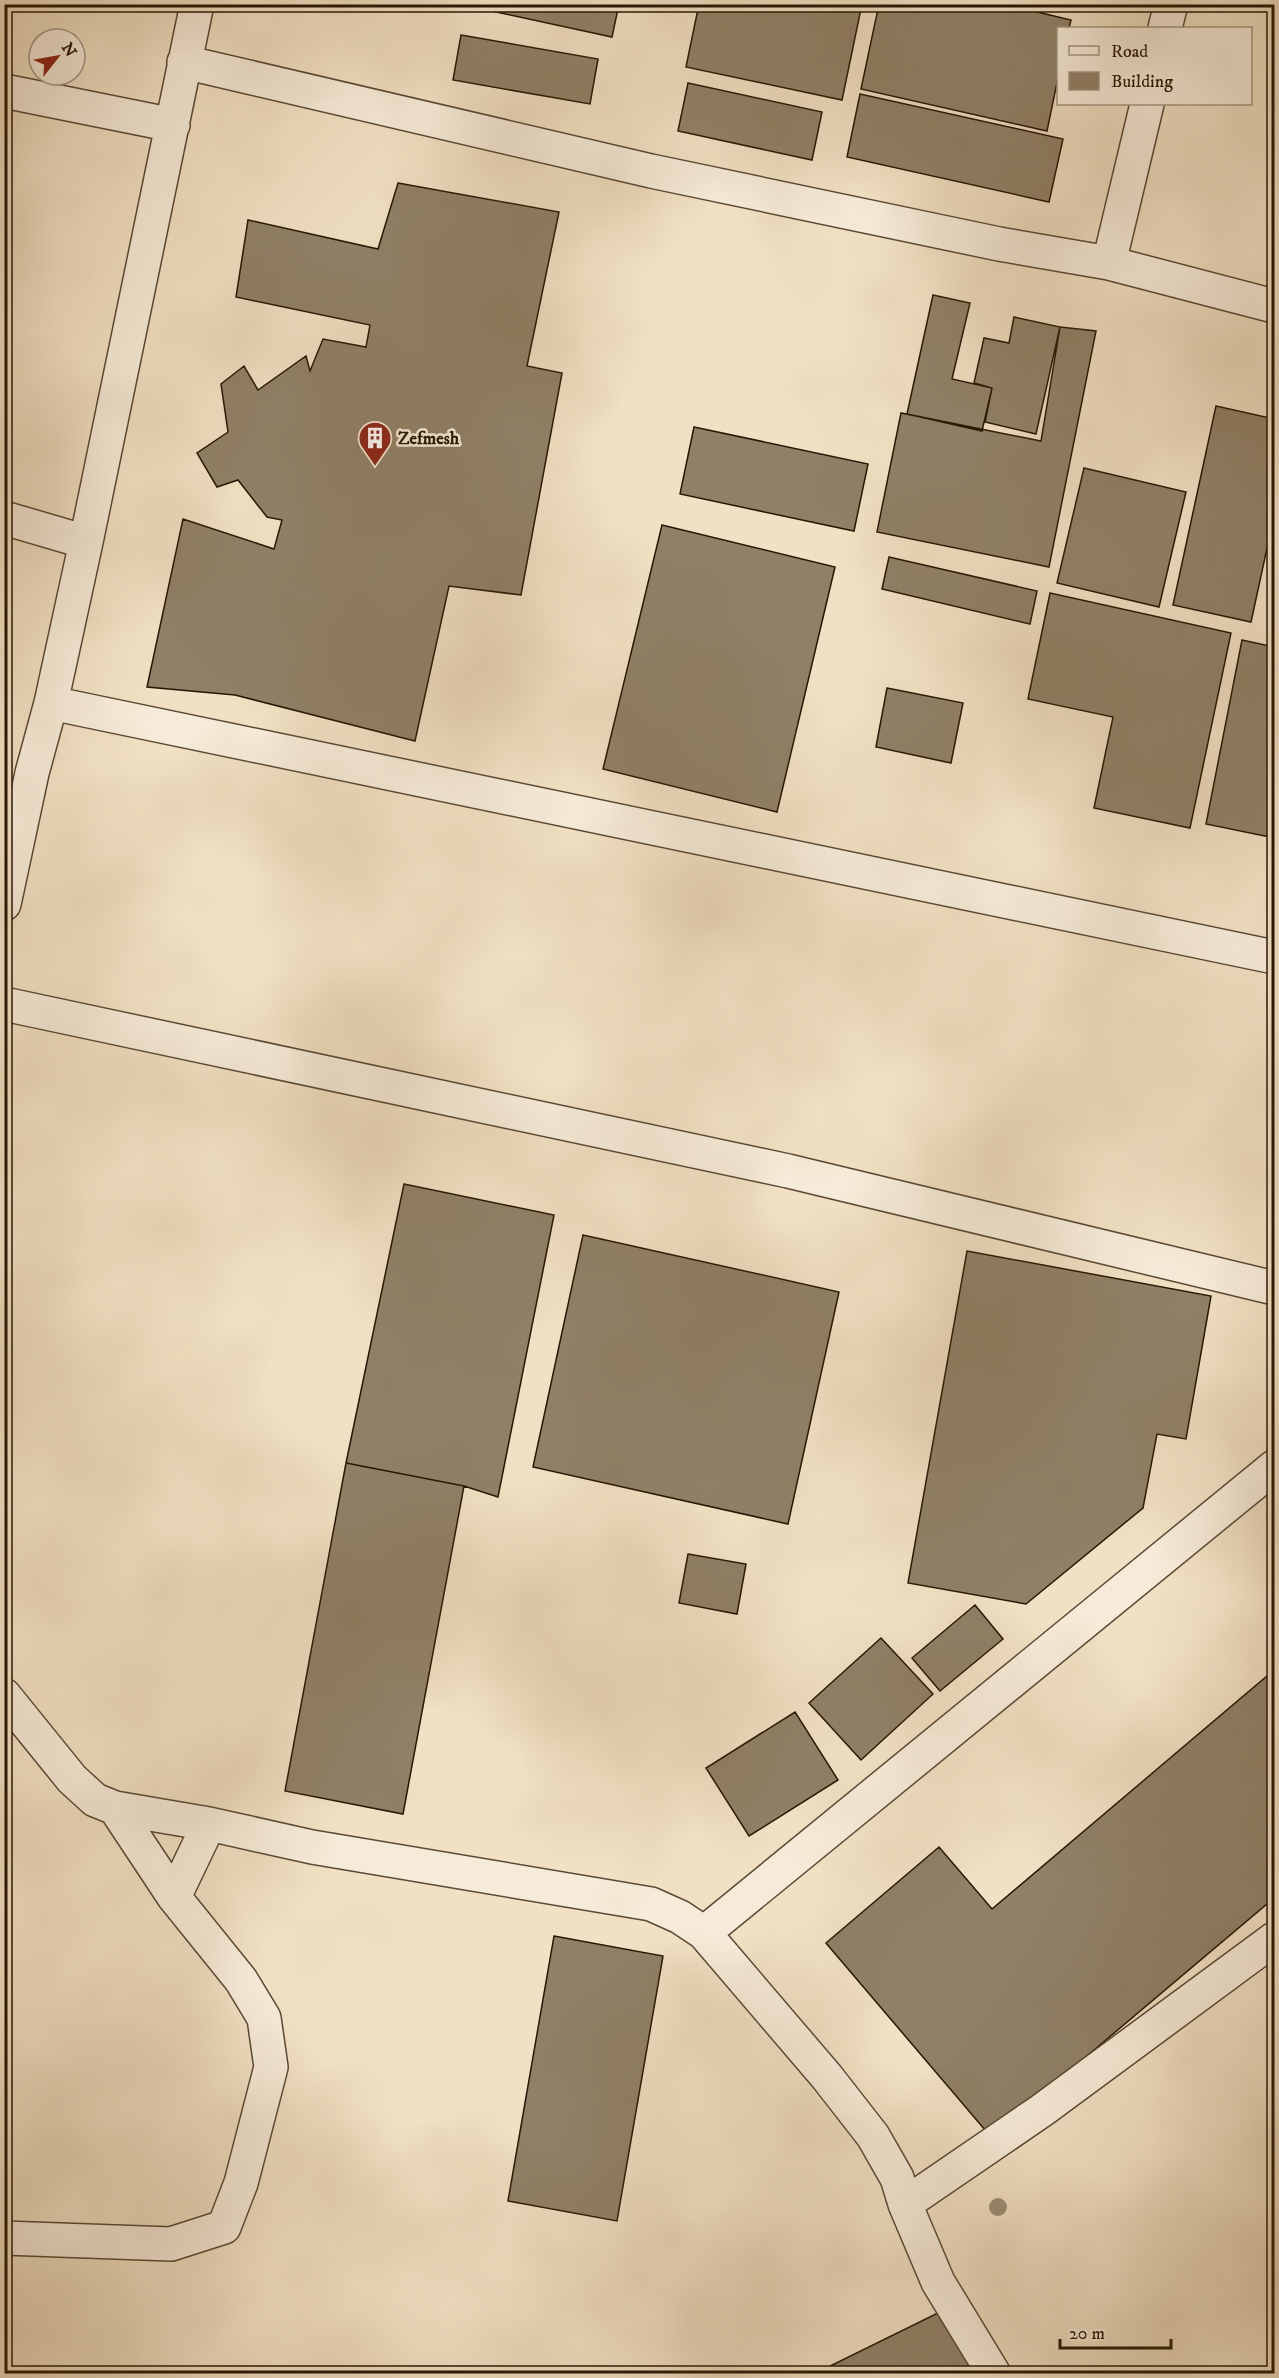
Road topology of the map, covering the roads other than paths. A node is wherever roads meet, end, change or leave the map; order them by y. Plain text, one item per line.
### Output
1 (197, 4) edge
2 (1171, 4) edge
3 (1166, 27) edge
4 (184, 62) junction
5 (4, 91) edge
6 (1148, 105) edge
7 (173, 125) junction
8 (1109, 263) junction
9 (1275, 306) edge
10 (4, 518) edge
11 (86, 542) junction
12 (51, 703) junction
13 (18, 769) edge
14 (4, 904) edge
15 (1275, 957) edge
16 (4, 1004) edge
17 (1275, 1288) edge
18 (1275, 1467) edge
19 (4, 1695) edge
20 (115, 1808) junction
21 (209, 1824) junction
22 (174, 1896) junction
23 (704, 1933) junction
24 (1275, 1939) edge
25 (905, 2204) junction
26 (4, 2238) edge
27 (993, 2373) edge

1 - 4 street
2 - 3 street
4 - 7 street
4 - 8 street
5 - 7 street
6 - 8 street
7 - 11 street
8 - 9 street
10 - 11 street
11 - 12 street
12 - 13 street
12 - 15 street
13 - 14 street
16 - 17 street
18 - 23 street
19 - 20 street
20 - 21 street
20 - 22 street
21 - 22 street
21 - 23 street
22 - 26 street
23 - 25 street
24 - 25 street
25 - 27 street

